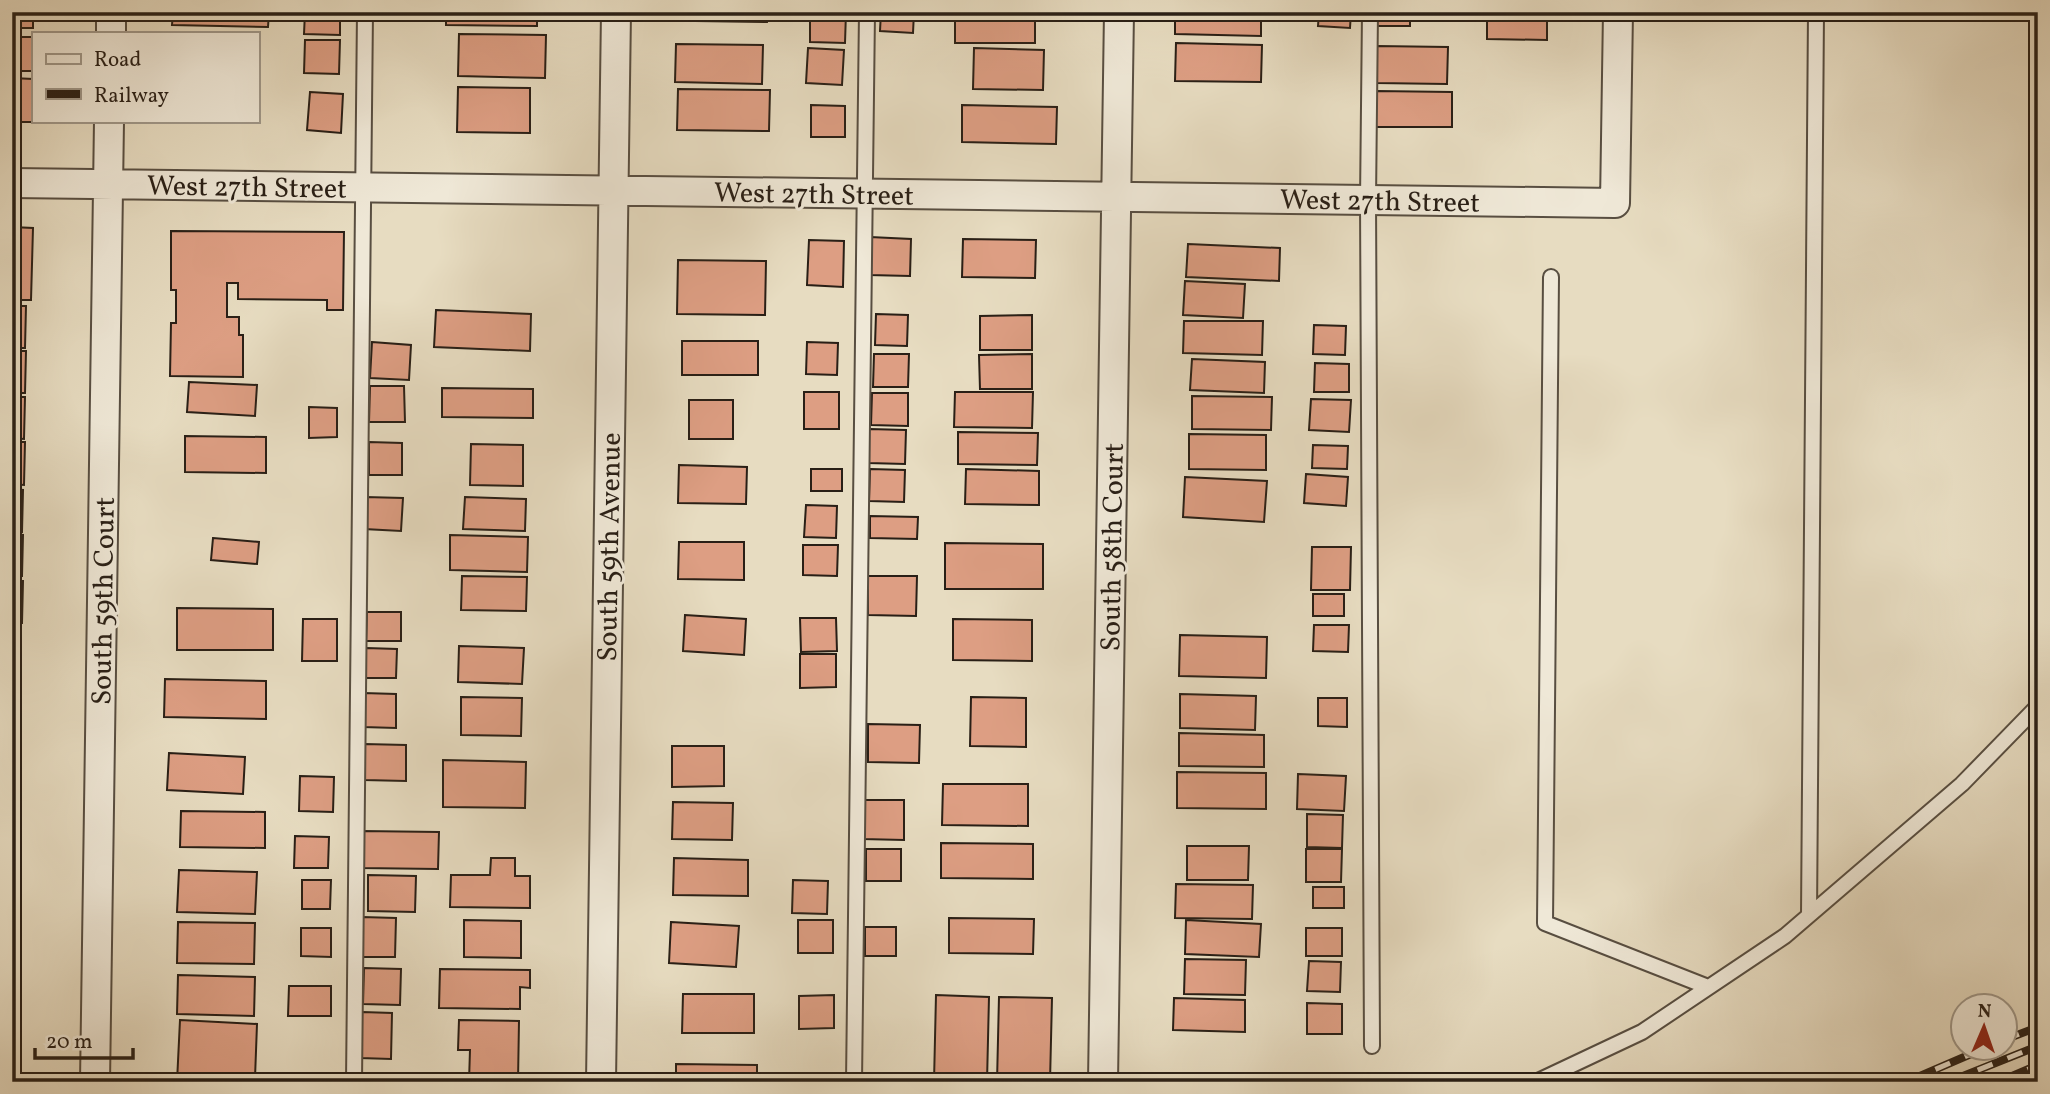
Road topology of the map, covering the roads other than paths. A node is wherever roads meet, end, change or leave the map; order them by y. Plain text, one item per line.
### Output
1 (111, 12) edge
2 (365, 12) edge
3 (616, 12) edge
4 (867, 12) edge
5 (1119, 12) edge
6 (1370, 12) edge
7 (1618, 12) edge
8 (1816, 12) edge
9 (111, 32) edge
10 (109, 122) edge
11 (12, 183) edge
12 (108, 184) junction
13 (363, 187) junction
14 (613, 190) junction
15 (865, 194) junction
16 (1116, 197) junction
17 (1367, 200) junction
18 (1551, 277) dead end
19 (2038, 706) edge
20 (1809, 915) junction
21 (1708, 987) junction
22 (1372, 1046) dead end
23 (95, 1082) edge
24 (354, 1082) edge
25 (601, 1082) edge
26 (854, 1082) edge
27 (1103, 1082) edge
28 (1536, 1082) edge

1 - 9 street
2 - 13 lane
3 - 14 street, South 59th Avenue
4 - 15 lane
5 - 16 street, South 58th Court
6 - 17 lane
7 - 17 street, West 27th Street
8 - 20 lane
10 - 12 street, South 59th Court
11 - 12 street, West 27th Street
12 - 13 street, West 27th Street
12 - 23 street, South 59th Court
13 - 14 street, West 27th Street
13 - 24 lane
14 - 15 street, West 27th Street
14 - 25 street, South 59th Avenue
15 - 16 street, West 27th Street
15 - 26 lane
16 - 17 street, West 27th Street
16 - 27 street, South 58th Court
17 - 22 lane
18 - 21 lane
19 - 20 lane
20 - 21 lane
21 - 28 lane

